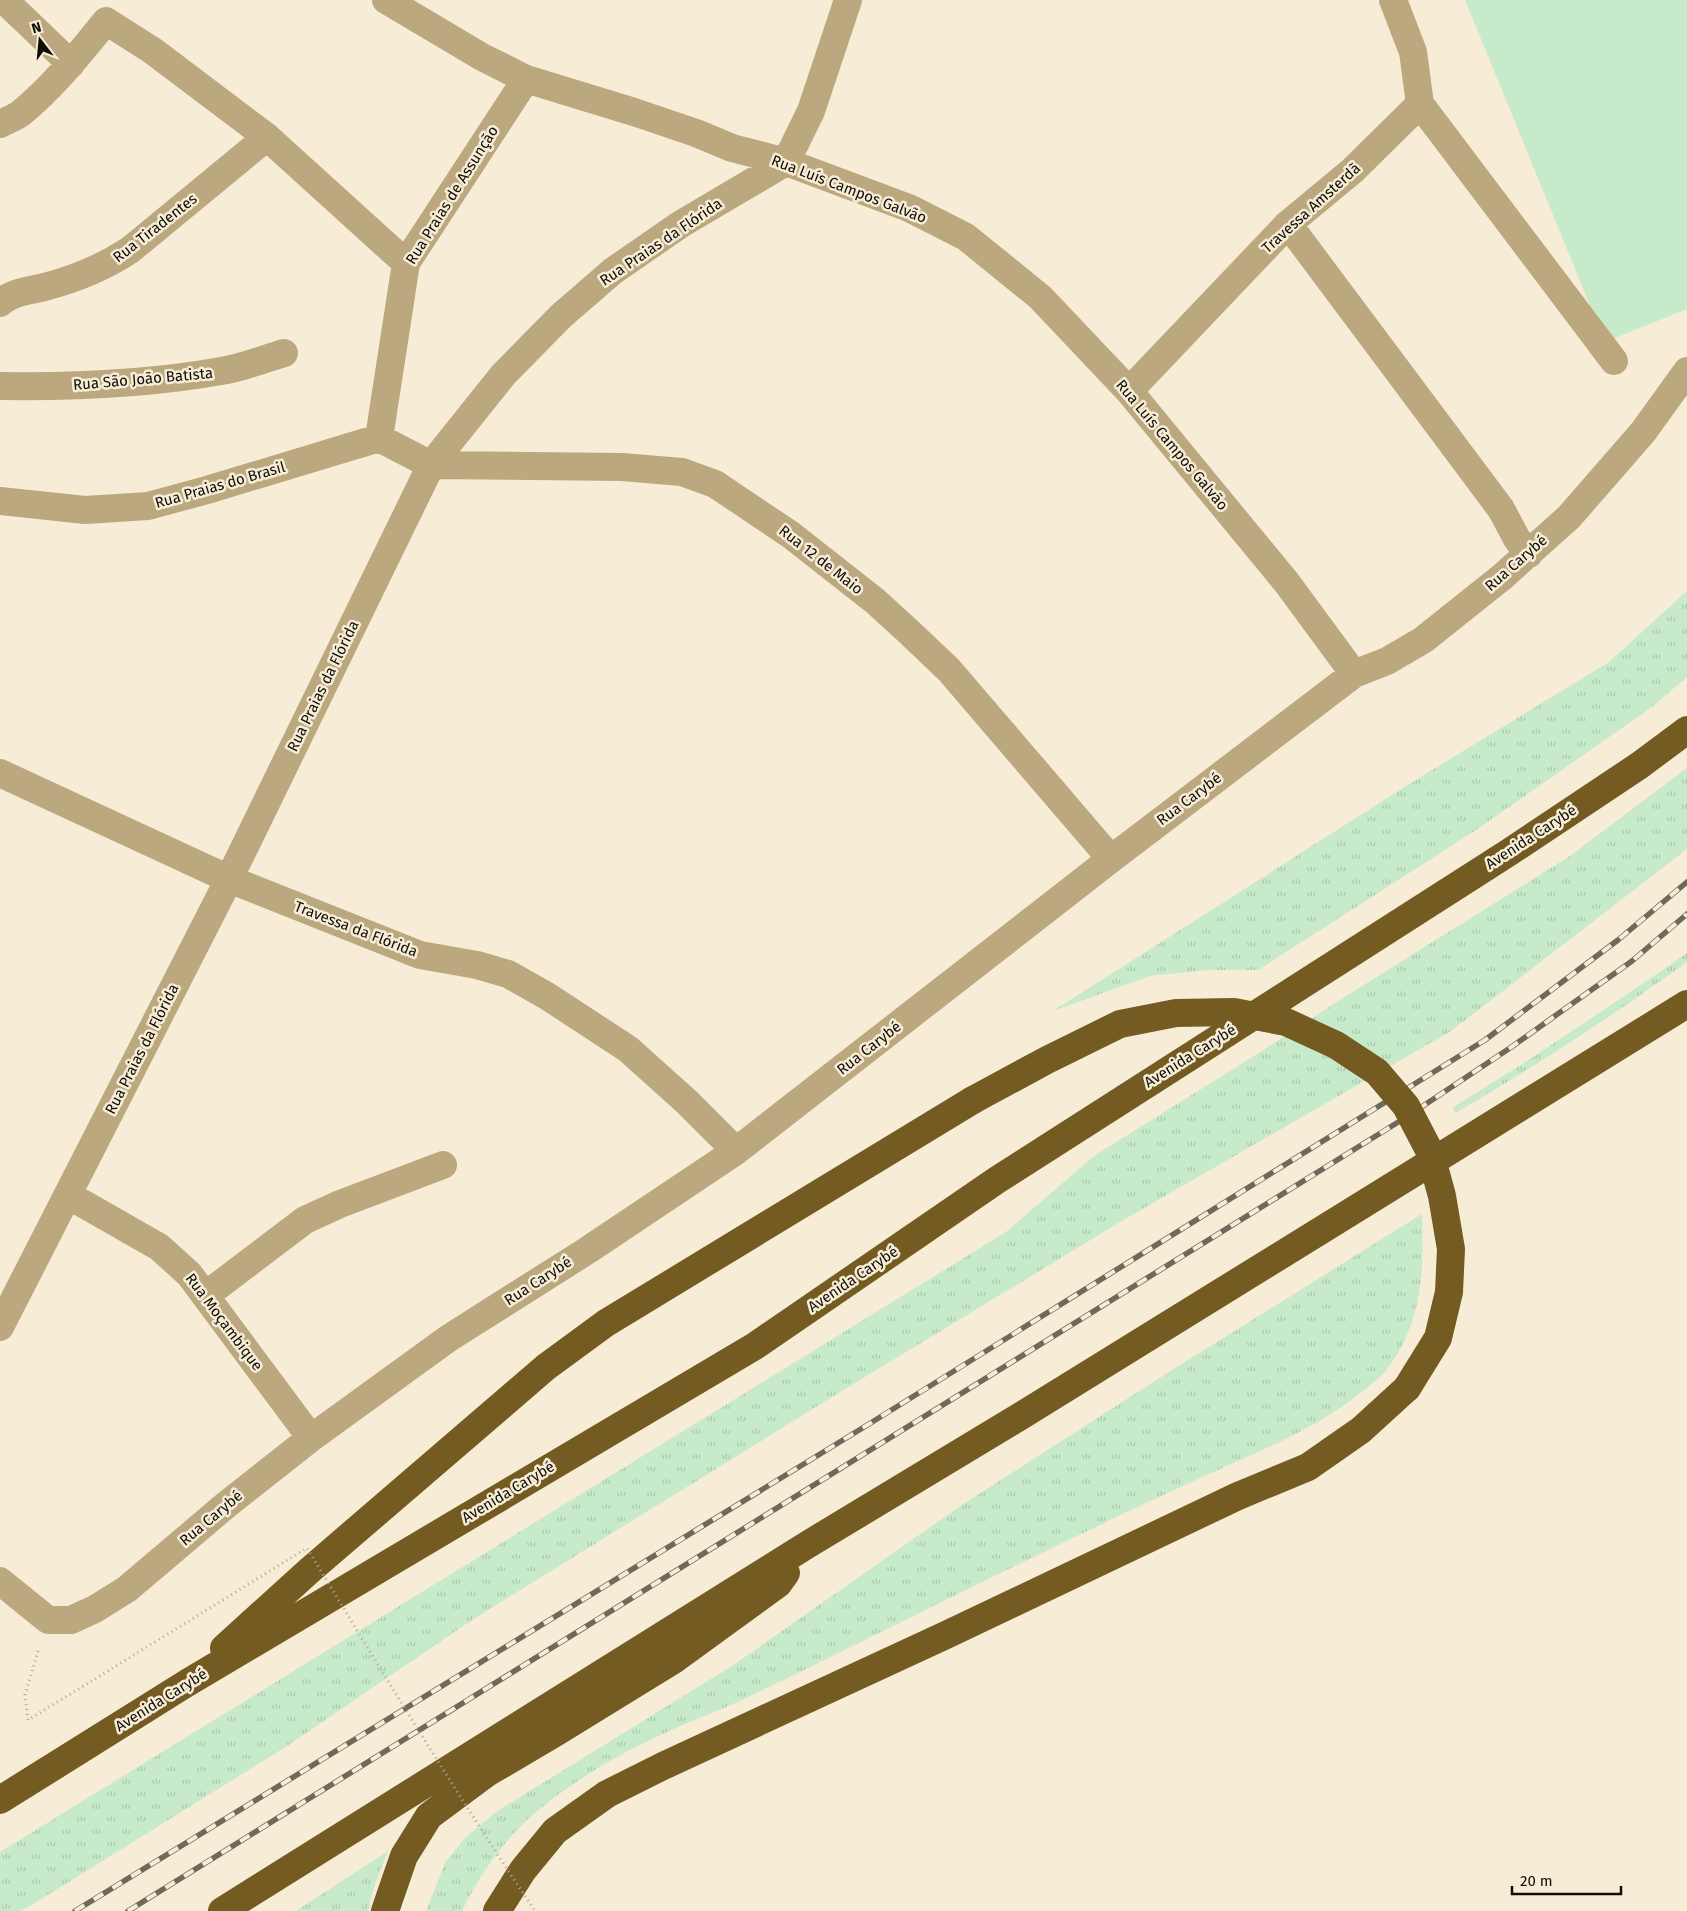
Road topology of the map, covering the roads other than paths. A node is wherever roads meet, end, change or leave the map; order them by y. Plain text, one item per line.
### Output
1 (4, 0) edge
2 (386, 0) edge
3 (848, 0) edge
4 (1393, 0) edge
5 (71, 64) junction
6 (526, 79) junction
7 (1420, 104) junction
8 (0, 124) edge
9 (267, 137) junction
10 (786, 162) junction
11 (1288, 224) junction
12 (406, 263) junction
13 (0, 303) edge
14 (284, 353) dead end
15 (1614, 361) dead end
16 (1687, 372) edge
17 (0, 386) edge
18 (1129, 392) junction
19 (379, 438) junction
20 (431, 464) junction
21 (0, 501) edge
22 (1528, 554) junction
23 (1354, 674) junction
24 (1687, 730) edge
25 (0, 773) edge
26 (1111, 858) junction
27 (229, 879) junction
28 (1687, 1004) edge
29 (736, 1151) junction
30 (442, 1165) dead end
31 (68, 1195) junction
32 (206, 1295) junction
33 (0, 1327) edge
34 (312, 1438) junction
35 (807, 1545) junction
36 (0, 1582) edge
37 (187, 1683) junction
38 (0, 1800) edge
39 (222, 1911) edge
40 (385, 1911) edge
41 (497, 1911) edge

1 - 5 street
2 - 6 street, Rua Luís Campos Galvão
3 - 10 street
4 - 7 street
5 - 8 street
5 - 9 street
6 - 10 street, Rua Luís Campos Galvão
6 - 12 street, Rua Praias de Assunção
7 - 11 street, Travessa Amsterdã
7 - 15 street
9 - 12 street
9 - 13 street, Rua Tiradentes
10 - 18 street, Rua Luís Campos Galvão
10 - 20 street, Rua Praias da Flórida
11 - 18 street, Travessa Amsterdã
11 - 22 street
12 - 19 street, Rua Praias de Assunção
14 - 17 street, Rua São João Batista
16 - 22 street, Rua Carybé
18 - 23 street, Rua Luís Campos Galvão
19 - 20 street
19 - 21 street, Rua Praias do Brasil
20 - 26 street, Rua 12 de Maio
20 - 27 street, Rua Praias da Flórida
22 - 23 street, Rua Carybé
23 - 26 street, Rua Carybé
24 - 37 highway, Avenida Carybé
25 - 27 street, Travessa da Flórida
26 - 29 street, Rua Carybé
27 - 29 street, Travessa da Flórida
27 - 31 street, Rua Praias da Flórida
28 - 35 highway
29 - 34 street, Rua Carybé
30 - 32 street
31 - 32 street, Rua Moçambique
31 - 33 street, Rua Praias da Flórida
32 - 34 street, Rua Moçambique
34 - 36 street, Rua Carybé
35 - 39 highway
35 - 40 highway
37 - 38 highway, Avenida Carybé
37 - 41 highway, bridge

